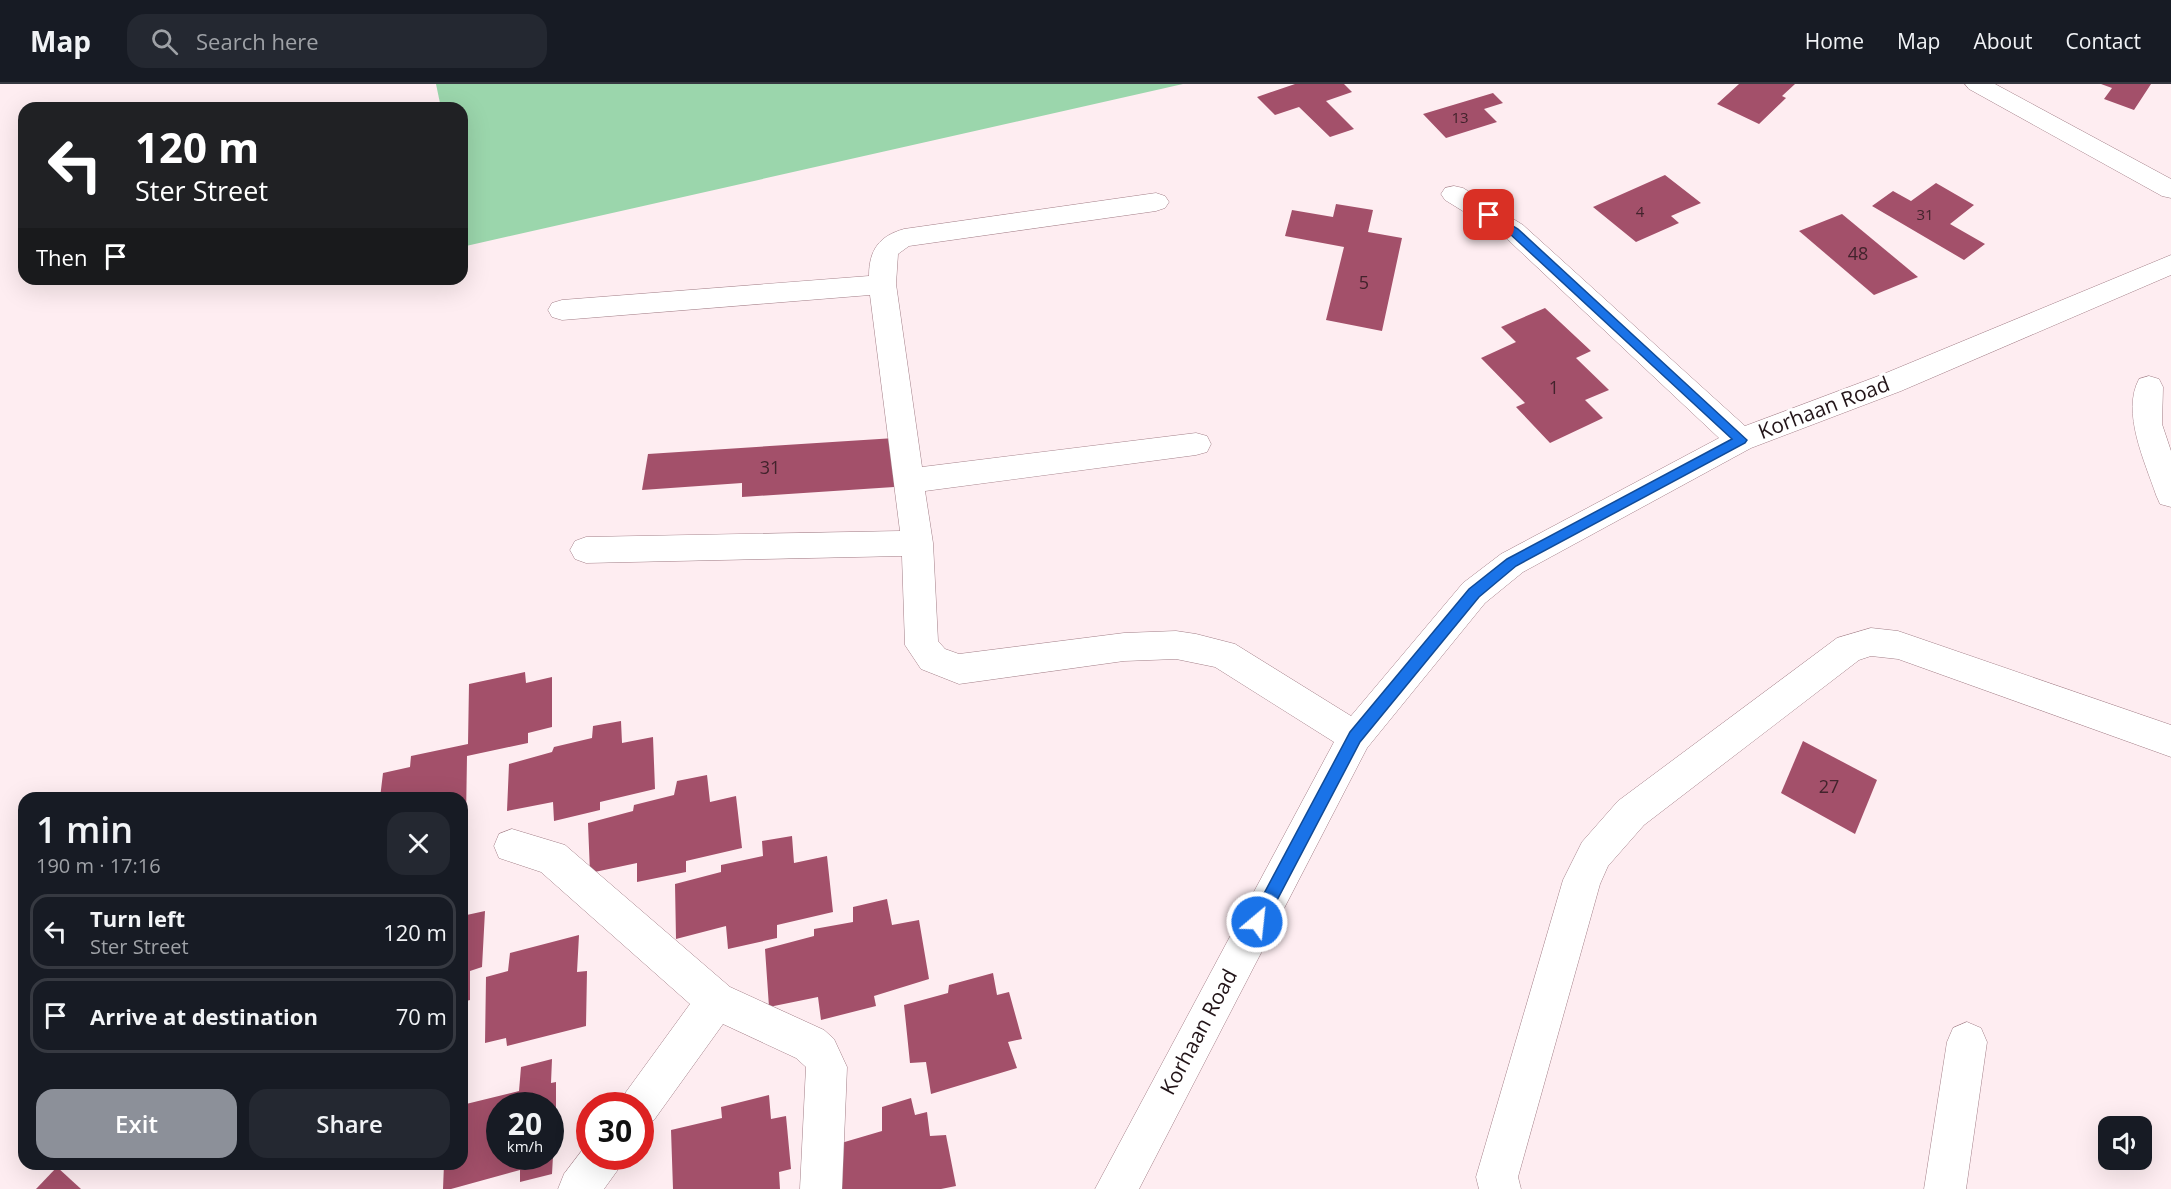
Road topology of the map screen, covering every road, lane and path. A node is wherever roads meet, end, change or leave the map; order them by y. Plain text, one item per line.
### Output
1 (1977, 84) edge
2 (2171, 190) edge
3 (1454, 194) dead end
4 (1156, 202) dead end
5 (2171, 264) edge
6 (882, 284) junction
7 (562, 310) dead end
8 (2149, 387) dead end
9 (1741, 440) junction
10 (1196, 444) dead end
11 (909, 481) junction
12 (2171, 495) edge
13 (917, 543) junction
14 (586, 550) dead end
15 (1355, 737) junction
16 (2171, 741) edge
17 (512, 846) dead end
18 (716, 1001) junction
19 (1967, 1041) dead end
20 (650, 1092) edge
21 (592, 1170) edge
22 (579, 1189) edge
23 (821, 1189) edge
24 (1116, 1189) edge
25 (1500, 1189) edge
26 (1946, 1189) edge

1 - 2 street
3 - 9 street
4 - 6 street
5 - 9 street, Korhaan Road
6 - 7 street
6 - 11 street
8 - 12 street
9 - 15 street, Korhaan Road
10 - 11 street
11 - 13 street
13 - 14 street
13 - 15 street
15 - 24 street, Korhaan Road
16 - 25 street
17 - 18 street
18 - 20 street
18 - 23 street
19 - 26 street
21 - 22 street

